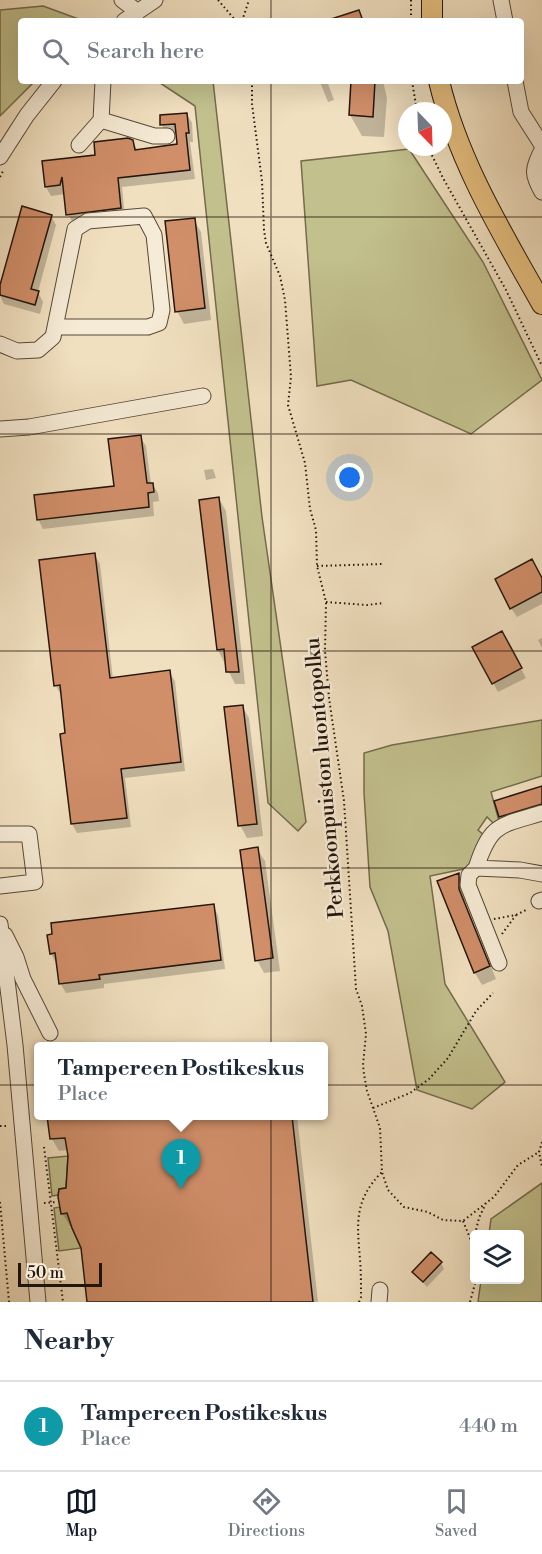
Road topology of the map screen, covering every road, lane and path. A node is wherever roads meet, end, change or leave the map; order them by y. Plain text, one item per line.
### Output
1 (122, 0) edge
2 (155, 0) edge
3 (218, 0) edge
4 (248, 0) edge
5 (411, 0) edge
6 (432, 0) edge
7 (501, 0) edge
8 (138, 12) junction
9 (129, 18) edge
10 (233, 18) edge
11 (243, 18) edge
12 (411, 18) edge
13 (432, 18) edge
14 (504, 18) edge
15 (52, 84) edge
16 (103, 84) edge
17 (252, 84) edge
18 (412, 84) edge
19 (440, 84) edge
20 (516, 84) edge
21 (416, 102) edge
22 (101, 120) junction
23 (167, 136) dead end
24 (79, 145) dead end
25 (542, 145) edge
26 (542, 150) edge
27 (432, 156) edge
28 (0, 157) edge
29 (542, 192) edge
30 (542, 304) edge
31 (56, 327) junction
32 (0, 344) edge
33 (542, 366) edge
34 (203, 396) dead end
35 (0, 429) edge
36 (383, 564) dead end
37 (317, 566) junction
38 (326, 602) junction
39 (384, 603) dead end
40 (542, 813) edge
41 (0, 834) edge
42 (476, 868) junction
43 (542, 874) edge
44 (0, 886) edge
45 (537, 903) edge
46 (516, 915) junction
47 (482, 921) junction
48 (0, 924) edge
49 (492, 946) junction
50 (499, 963) dead end
51 (493, 993) dead end
52 (54, 1031) dead end
53 (373, 1108) junction
54 (542, 1142) edge
55 (44, 1147) dead end
56 (539, 1152) junction
57 (541, 1159) edge
58 (542, 1167) edge
59 (382, 1172) junction
60 (0, 1202) edge
61 (57, 1202) dead end
62 (44, 1203) dead end
63 (50, 1203) junction
64 (487, 1203) junction
65 (464, 1221) junction
66 (477, 1230) edge
67 (470, 1233) edge
68 (475, 1284) edge
69 (361, 1297) junction
70 (9, 1302) edge
71 (38, 1302) edge
72 (63, 1302) edge
73 (359, 1302) edge
74 (365, 1302) edge
75 (470, 1302) edge

1 - 8 street
2 - 8 street
3 - 10 path
4 - 11 path
5 - 12 path
6 - 13 main road
7 - 14 street
8 - 9 street
15 - 28 street
16 - 22 street
17 - 37 path, Perkkoonpuiston luontopolku
18 - 21 path
19 - 30 main road
20 - 25 street
22 - 23 street
22 - 24 street
26 - 29 street
27 - 33 path
31 - 31 street
31 - 32 street
34 - 35 street
36 - 37 path
37 - 38 path, Perkkoonpuiston luontopolku
38 - 39 path
38 - 53 path, Perkkoonpuiston luontopolku
40 - 42 street
41 - 44 street
42 - 43 street
42 - 47 street
45 - 46 path
46 - 47 path
46 - 49 path
47 - 49 street
48 - 52 street
48 - 71 street
49 - 50 street
51 - 53 path
53 - 59 path, Perkkoonpuiston luontopolku
54 - 56 path
55 - 63 path
56 - 57 path
56 - 64 path
57 - 58 path
59 - 65 path, Perkkoonpuiston luontopolku
59 - 69 path
60 - 70 path
61 - 63 path
62 - 63 path
63 - 72 path
64 - 65 path
64 - 66 path
65 - 67 path
68 - 75 path
69 - 73 path
69 - 74 path

